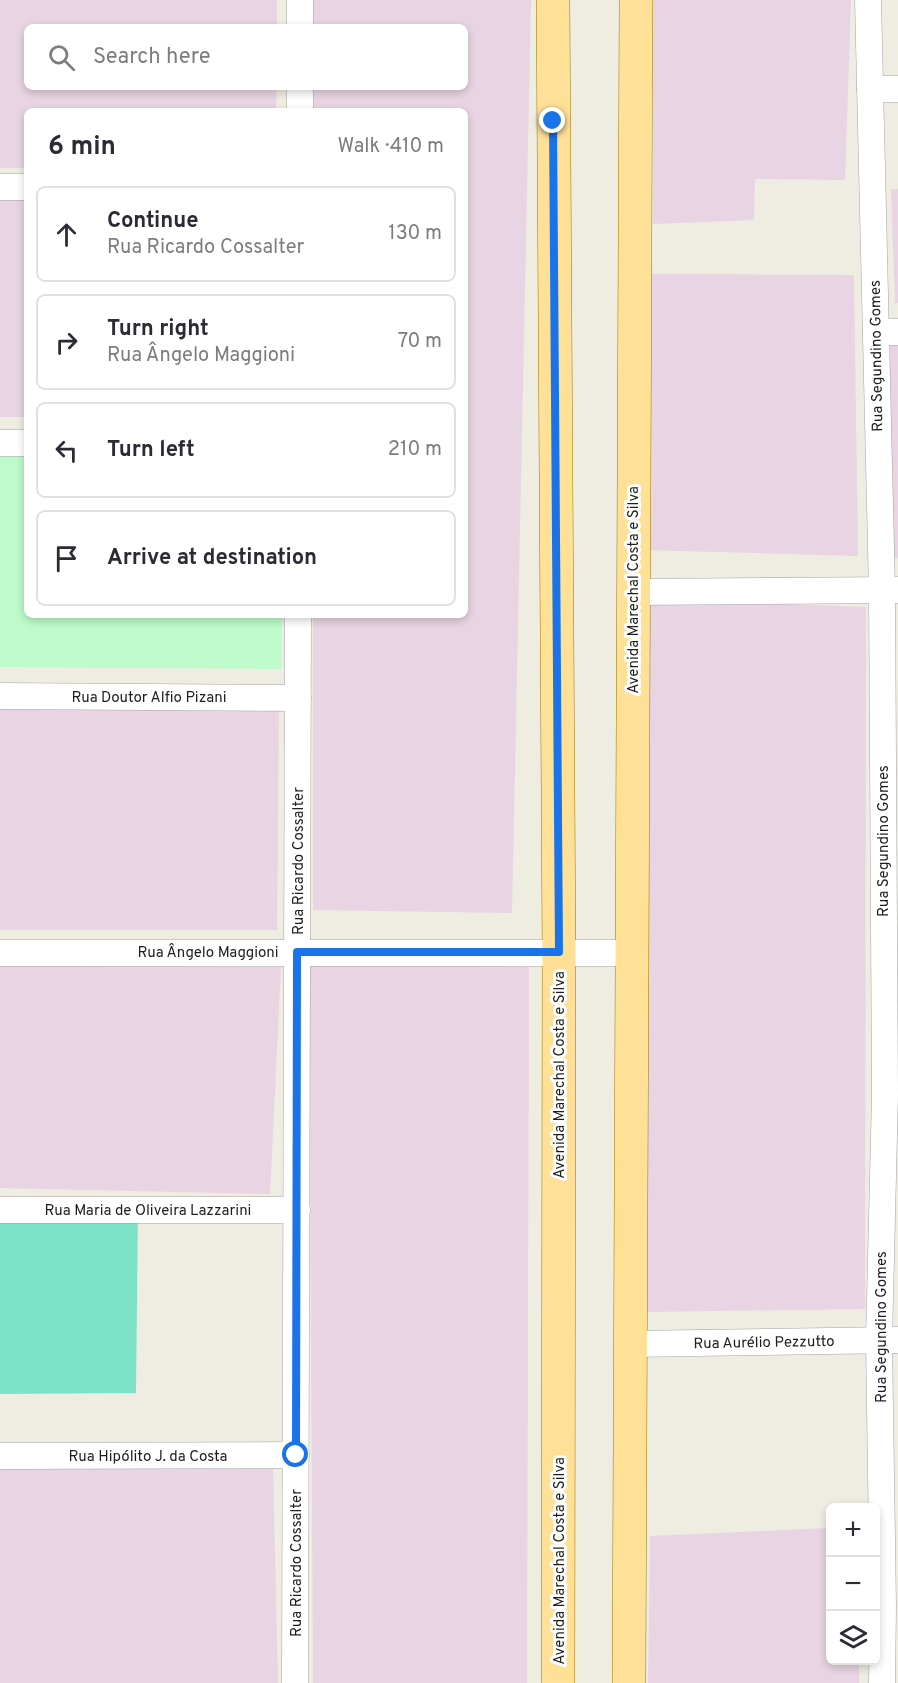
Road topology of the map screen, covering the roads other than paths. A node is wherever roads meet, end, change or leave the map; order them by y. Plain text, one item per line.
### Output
1 (300, 0) edge
2 (552, 0) edge
3 (636, 0) edge
4 (868, 0) edge
5 (300, 24) edge
6 (870, 89) junction
7 (898, 89) edge
8 (300, 90) edge
9 (300, 108) edge
10 (0, 187) edge
11 (24, 188) edge
12 (887, 332) edge
13 (0, 443) edge
14 (24, 443) edge
15 (890, 590) edge
16 (633, 592) junction
17 (298, 618) edge
18 (0, 696) edge
19 (298, 698) junction
20 (891, 842) edge
21 (0, 952) edge
22 (297, 952) junction
23 (559, 952) junction
24 (632, 953) junction
25 (891, 1095) edge
26 (0, 1210) edge
27 (297, 1210) junction
28 (889, 1340) edge
29 (631, 1344) junction
30 (296, 1455) junction
31 (0, 1456) edge
32 (891, 1607) edge
33 (295, 1683) edge
34 (558, 1683) edge
35 (629, 1683) edge
36 (882, 1683) edge

1 - 5 street
2 - 23 main road, Avenida Marechal Costa e Silva
3 - 16 main road, Avenida Marechal Costa e Silva
4 - 6 street, Rua Segundino Gomes
6 - 7 street
6 - 12 street, Rua Segundino Gomes
8 - 9 street
10 - 11 street
12 - 15 street, Rua Segundino Gomes
13 - 14 street
15 - 16 street
15 - 20 street, Rua Segundino Gomes
16 - 24 main road, Avenida Marechal Costa e Silva
17 - 19 street, Rua Ricardo Cossalter
18 - 19 street, Rua Doutor Alfio Pizani
19 - 22 street, Rua Ricardo Cossalter
20 - 25 street, Rua Segundino Gomes
21 - 22 street, Rua Ângelo Maggioni
22 - 23 street, Rua Ângelo Maggioni
22 - 27 street, Rua Ricardo Cossalter
23 - 24 street, Rua Ângelo Maggioni
23 - 34 main road, Avenida Marechal Costa e Silva
24 - 29 main road, Avenida Marechal Costa e Silva
25 - 28 street, Rua Segundino Gomes
26 - 27 street, Rua Maria de Oliveira Lazzarini
27 - 30 street, Rua Ricardo Cossalter
28 - 29 street, Rua Aurélio Pezzutto
28 - 32 street, Rua Segundino Gomes
29 - 35 main road, Avenida Marechal Costa e Silva
30 - 31 street, Rua Hipólito J. da Costa
30 - 33 street, Rua Ricardo Cossalter
32 - 36 street, Rua Segundino Gomes

